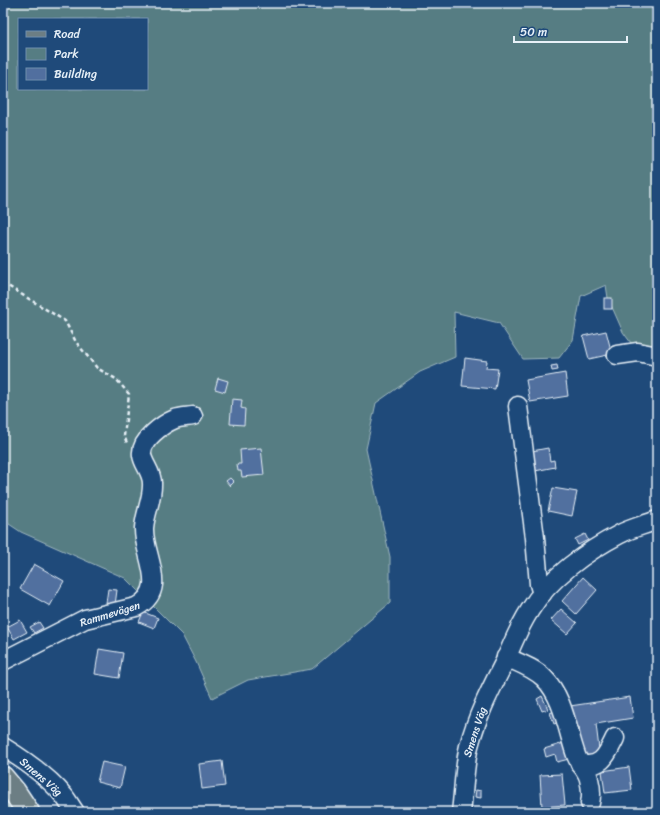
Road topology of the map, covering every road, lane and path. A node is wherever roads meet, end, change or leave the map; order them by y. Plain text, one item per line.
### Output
1 (3, 283) edge
2 (618, 355) dead end
3 (657, 356) edge
4 (518, 406) dead end
5 (193, 416) dead end
6 (142, 451) junction
7 (657, 520) edge
8 (542, 594) junction
9 (506, 657) junction
10 (3, 661) edge
11 (616, 738) dead end
12 (3, 747) edge
13 (580, 764) junction
14 (3, 778) edge
15 (590, 803) dead end
16 (28, 812) edge
17 (74, 812) edge
18 (461, 812) edge

1 - 6 path
2 - 3 lane
4 - 8 lane
5 - 6 lane
6 - 10 lane, Rammevägen
7 - 8 lane, Smens Väg
8 - 9 lane, Smens Väg
9 - 13 lane
9 - 18 lane, Smens Väg
11 - 13 lane
12 - 17 lane, Smens Väg
13 - 15 lane
14 - 16 main road

